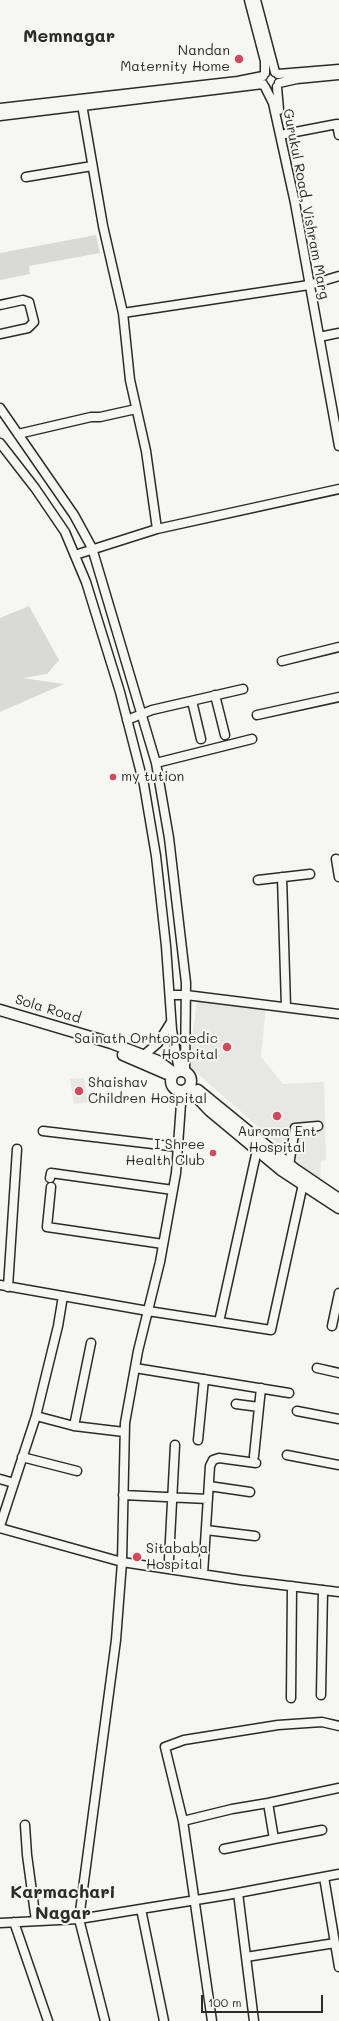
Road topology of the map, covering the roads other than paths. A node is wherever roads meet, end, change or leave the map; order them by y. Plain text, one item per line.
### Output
1 (249, 0) edge
2 (256, 0) edge
3 (339, 69) edge
4 (277, 73) junction
5 (264, 74) junction
6 (339, 75) edge
7 (278, 85) junction
8 (264, 86) junction
9 (81, 103) junction
10 (0, 108) edge
11 (0, 116) edge
12 (285, 134) junction
13 (339, 135) edge
14 (92, 166) junction
15 (26, 177) dead end
16 (339, 276) edge
17 (311, 284) junction
18 (0, 305) edge
19 (123, 313) junction
20 (339, 333) edge
21 (0, 334) edge
22 (324, 336) junction
23 (0, 408) edge
24 (136, 409) junction
25 (339, 419) edge
26 (18, 434) junction
27 (0, 443) edge
28 (339, 446) edge
29 (339, 489) edge
30 (157, 529) junction
31 (92, 548) junction
32 (75, 555) junction
33 (339, 647) edge
34 (282, 661) dead end
35 (243, 689) dead end
36 (215, 695) junction
37 (339, 698) edge
38 (192, 700) junction
39 (142, 715) junction
40 (257, 715) dead end
41 (127, 720) junction
42 (225, 735) dead end
43 (201, 739) dead end
44 (252, 739) dead end
45 (156, 763) junction
46 (336, 859) dead end
47 (310, 874) dead end
48 (282, 877) junction
49 (339, 877) edge
50 (258, 880) dead end
51 (170, 995) junction
52 (186, 995) junction
53 (286, 1007) junction
54 (0, 1010) edge
55 (339, 1014) edge
56 (0, 1016) edge
57 (171, 1021) junction
58 (144, 1056) junction
59 (178, 1073) junction
60 (187, 1087) junction
61 (318, 1126) dead end
62 (43, 1131) dead end
63 (178, 1147) junction
64 (17, 1149) dead end
65 (257, 1150) junction
66 (289, 1164) junction
67 (303, 1184) junction
68 (173, 1190) junction
69 (339, 1199) edge
70 (339, 1208) edge
71 (163, 1244) junction
72 (4, 1286) edge
73 (339, 1293) edge
74 (63, 1296) junction
75 (148, 1311) junction
76 (220, 1322) junction
77 (332, 1326) dead end
78 (91, 1343) dead end
79 (135, 1368) junction
80 (317, 1368) dead end
81 (339, 1373) edge
82 (204, 1379) junction
83 (261, 1388) junction
84 (290, 1393) dead end
85 (236, 1404) dead end
86 (259, 1407) junction
87 (297, 1411) dead end
88 (36, 1416) junction
89 (339, 1420) edge
90 (74, 1426) junction
91 (124, 1432) junction
92 (198, 1440) dead end
93 (175, 1445) dead end
94 (287, 1455) dead end
95 (22, 1457) junction
96 (339, 1465) edge
97 (77, 1471) dead end
98 (0, 1478) edge
99 (14, 1483) junction
100 (208, 1486) junction
101 (250, 1492) dead end
102 (123, 1495) junction
103 (172, 1497) junction
104 (208, 1499) junction
105 (0, 1527) edge
106 (206, 1530) junction
107 (255, 1536) dead end
108 (169, 1558) dead end
109 (122, 1562) junction
110 (203, 1574) junction
111 (292, 1586) junction
112 (323, 1590) junction
113 (339, 1592) edge
114 (321, 1695) dead end
115 (291, 1698) dead end
116 (339, 1726) edge
117 (339, 1788) edge
118 (268, 1804) junction
119 (183, 1821) junction
120 (25, 1825) dead end
121 (322, 1830) dead end
122 (274, 1839) junction
123 (224, 1849) dead end
124 (339, 1874) edge
125 (324, 1877) junction
126 (238, 1893) junction
127 (195, 1901) junction
128 (141, 1909) junction
129 (79, 1919) junction
130 (14, 1922) junction
131 (36, 1922) junction
132 (0, 1923) edge
133 (335, 1943) junction
134 (246, 1957) junction
135 (339, 1967) edge
136 (48, 2021) edge
137 (105, 2021) edge
138 (164, 2021) edge
139 (212, 2021) edge
140 (254, 2021) edge

1 - 5 street
2 - 4 street
3 - 4 street
4 - 5 street
4 - 7 street, Gurukul Road, Vishram Marg
5 - 8 street
5 - 9 street
6 - 7 street
7 - 8 street
7 - 12 street, Gurukul Road, Vishram Marg
8 - 9 street
8 - 17 street, Gurukul Road, Vishram Marg
9 - 10 street
9 - 11 street
9 - 14 street
12 - 13 street
12 - 17 street, Gurukul Road, Vishram Marg
14 - 15 street
14 - 19 street
16 - 17 street
17 - 19 street
17 - 22 street, Gurukul Road, Vishram Marg
17 - 28 street, Gurukul Road, Vishram Marg
18 - 21 street
19 - 24 street
20 - 22 street
22 - 25 street, Gurukul Road, Vishram Marg
23 - 26 street
24 - 26 street
24 - 30 street
26 - 31 street
27 - 32 street
29 - 30 street
30 - 31 street
31 - 32 street
31 - 39 street
32 - 41 street
33 - 34 street
35 - 36 street
36 - 38 street
36 - 42 street
37 - 40 street
38 - 39 street
38 - 43 street
39 - 41 street
39 - 45 street
41 - 51 street
44 - 45 street
45 - 52 street
46 - 49 street
47 - 48 street
48 - 50 street
48 - 53 street
51 - 52 street
51 - 57 street
52 - 53 street
52 - 59 street
53 - 55 street
54 - 58 main road, Sola Road
56 - 59 main road, Sola Road
57 - 58 street
57 - 59 street
58 - 59 main road, Sola Road
59 - 60 main road
59 - 60 main road
60 - 63 street
60 - 65 main road
60 - 66 main road
61 - 66 street
62 - 63 street
63 - 68 street
64 - 72 street
65 - 67 main road
65 - 76 street
66 - 69 main road
67 - 70 main road
67 - 76 street
68 - 71 street
68 - 71 street
71 - 75 street
72 - 74 street
73 - 77 street
74 - 75 street
74 - 88 street
75 - 76 street
75 - 79 street
78 - 90 street
79 - 82 street
79 - 91 street
80 - 81 street
82 - 83 street
82 - 92 street
83 - 84 street
83 - 86 street
85 - 86 street
86 - 100 street
87 - 89 street
88 - 90 street
88 - 95 street
90 - 91 street
91 - 102 street
93 - 103 street
94 - 96 street
95 - 97 street
95 - 99 street
98 - 99 street
99 - 105 street
100 - 101 street
100 - 104 street
102 - 103 street
102 - 109 street
103 - 104 street
103 - 108 street
104 - 106 street
105 - 109 street
106 - 107 street
106 - 110 street
109 - 110 street
109 - 129 street
110 - 111 street
111 - 112 street
111 - 115 street
112 - 113 street
112 - 114 street
116 - 119 street
117 - 118 street
118 - 119 street
118 - 122 street
119 - 127 street
120 - 131 street
121 - 122 street
122 - 123 street
124 - 125 street
125 - 126 street
125 - 133 street
126 - 127 street
126 - 134 street
127 - 128 street
127 - 139 street
128 - 129 street
128 - 138 street
129 - 131 street
129 - 137 street
130 - 131 street
130 - 132 street
130 - 136 street
133 - 134 street
133 - 135 street
134 - 140 street

